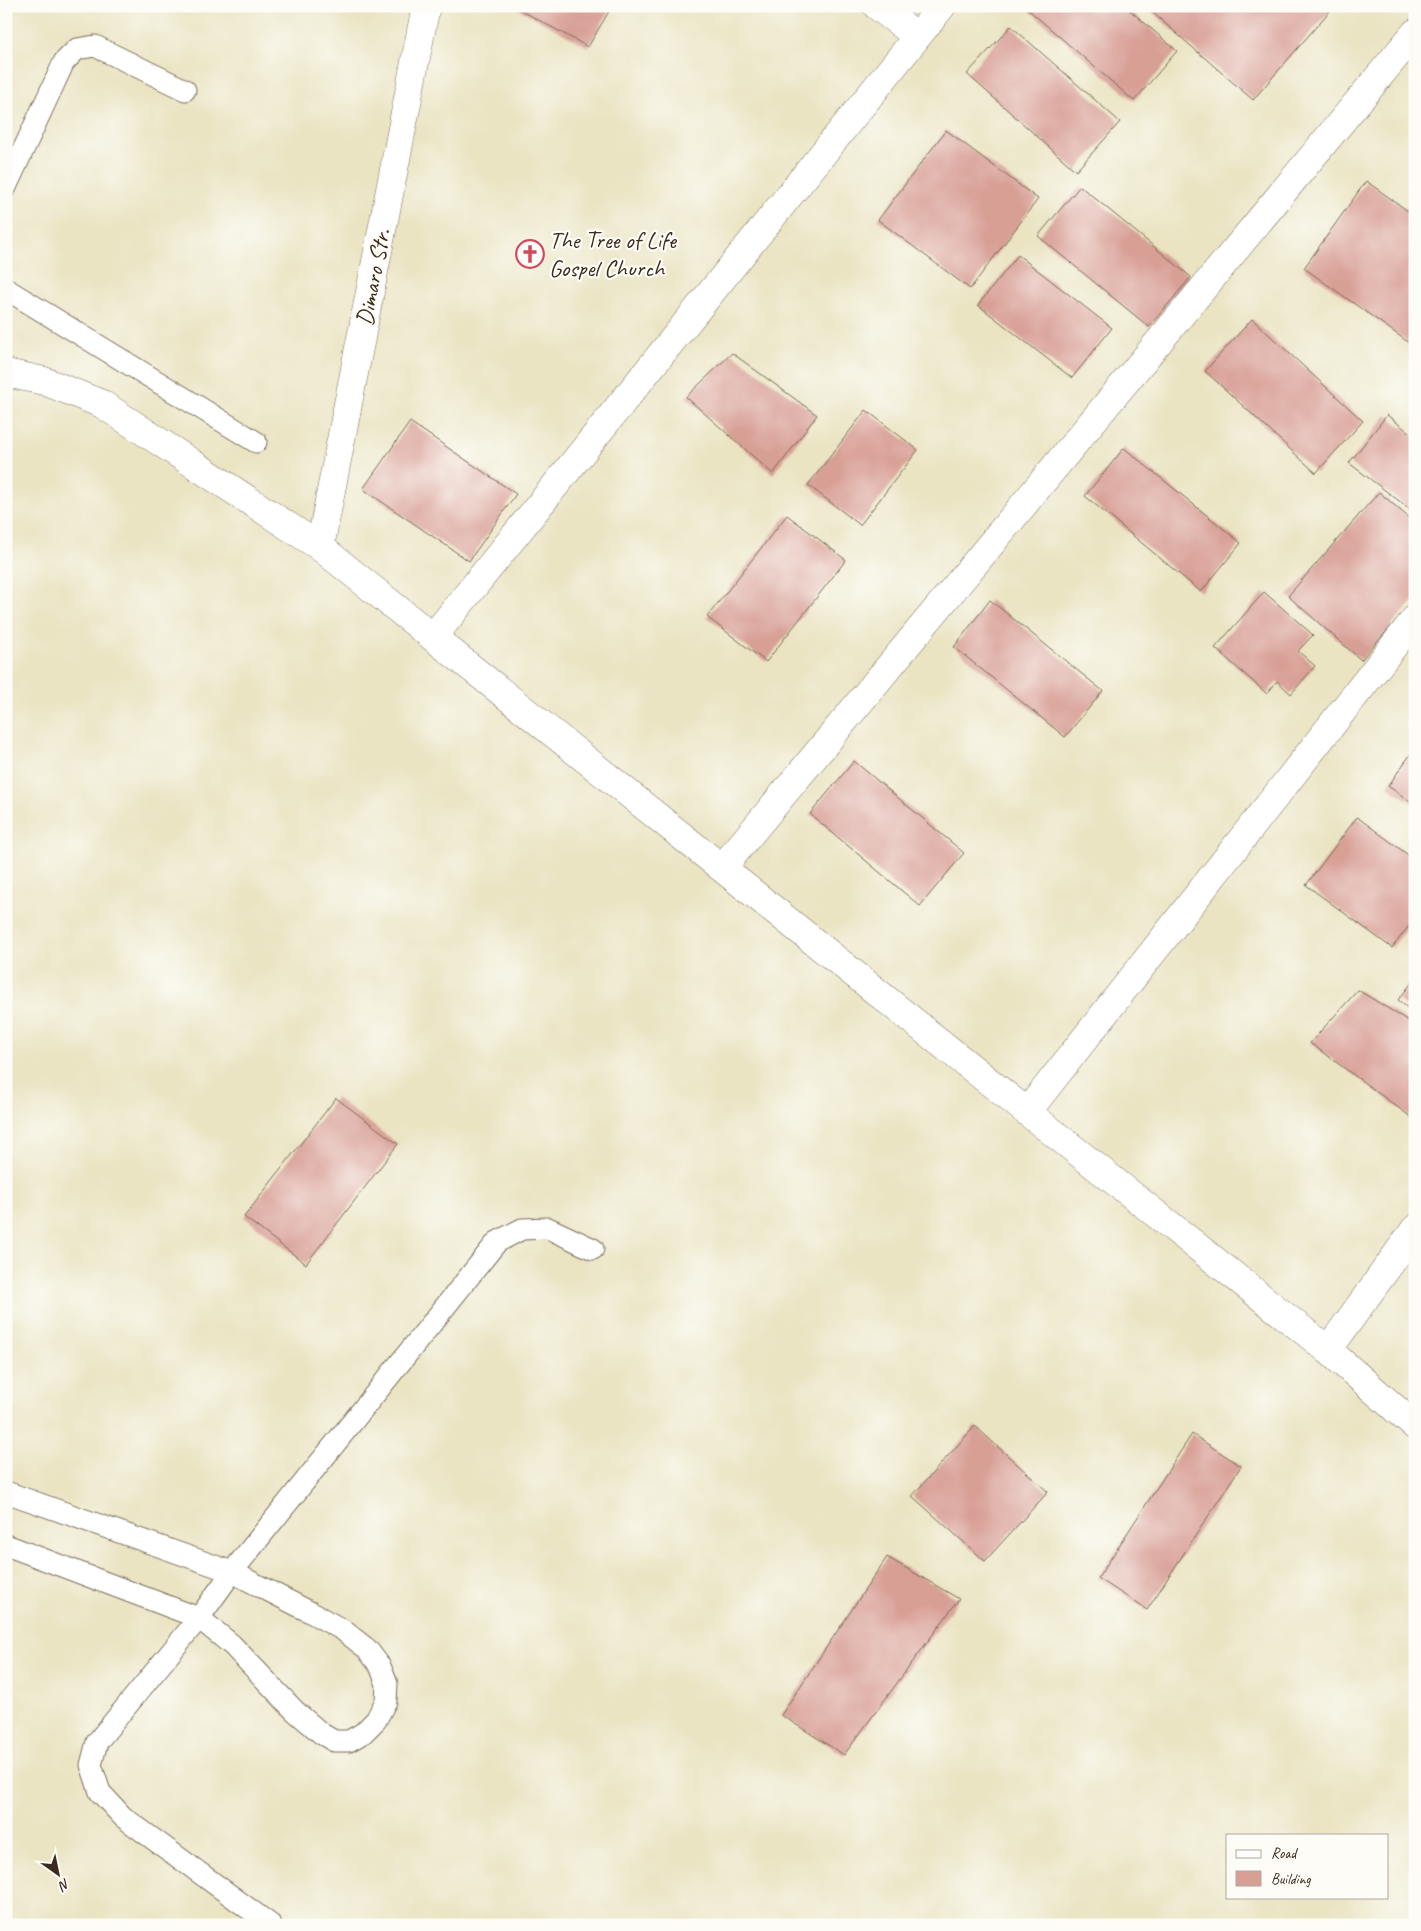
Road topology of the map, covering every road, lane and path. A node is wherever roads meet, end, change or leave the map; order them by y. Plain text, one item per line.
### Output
1 (426, 6) edge
2 (877, 6) edge
3 (942, 6) edge
4 (1415, 34) edge
5 (918, 36) junction
6 (185, 90) dead end
7 (6, 187) edge
8 (6, 289) edge
9 (6, 373) edge
10 (256, 442) dead end
11 (320, 548) junction
12 (1415, 619) edge
13 (433, 637) junction
14 (722, 868) junction
15 (1027, 1112) junction
16 (1415, 1229) edge
17 (593, 1249) dead end
18 (1328, 1350) junction
19 (1415, 1426) edge
20 (6, 1492) edge
21 (6, 1545) edge
22 (232, 1572) junction
23 (199, 1618) junction
24 (271, 1925) edge

1 - 11 street, Dimaro Str.
2 - 5 street
3 - 5 street
4 - 14 street
5 - 13 street
6 - 7 lane
8 - 10 lane
9 - 11 street
11 - 13 street
12 - 15 street
13 - 14 street
14 - 15 street
15 - 18 street
16 - 18 street
17 - 22 lane
18 - 19 street
20 - 22 lane
21 - 23 lane
22 - 23 lane
22 - 23 lane
23 - 24 lane

